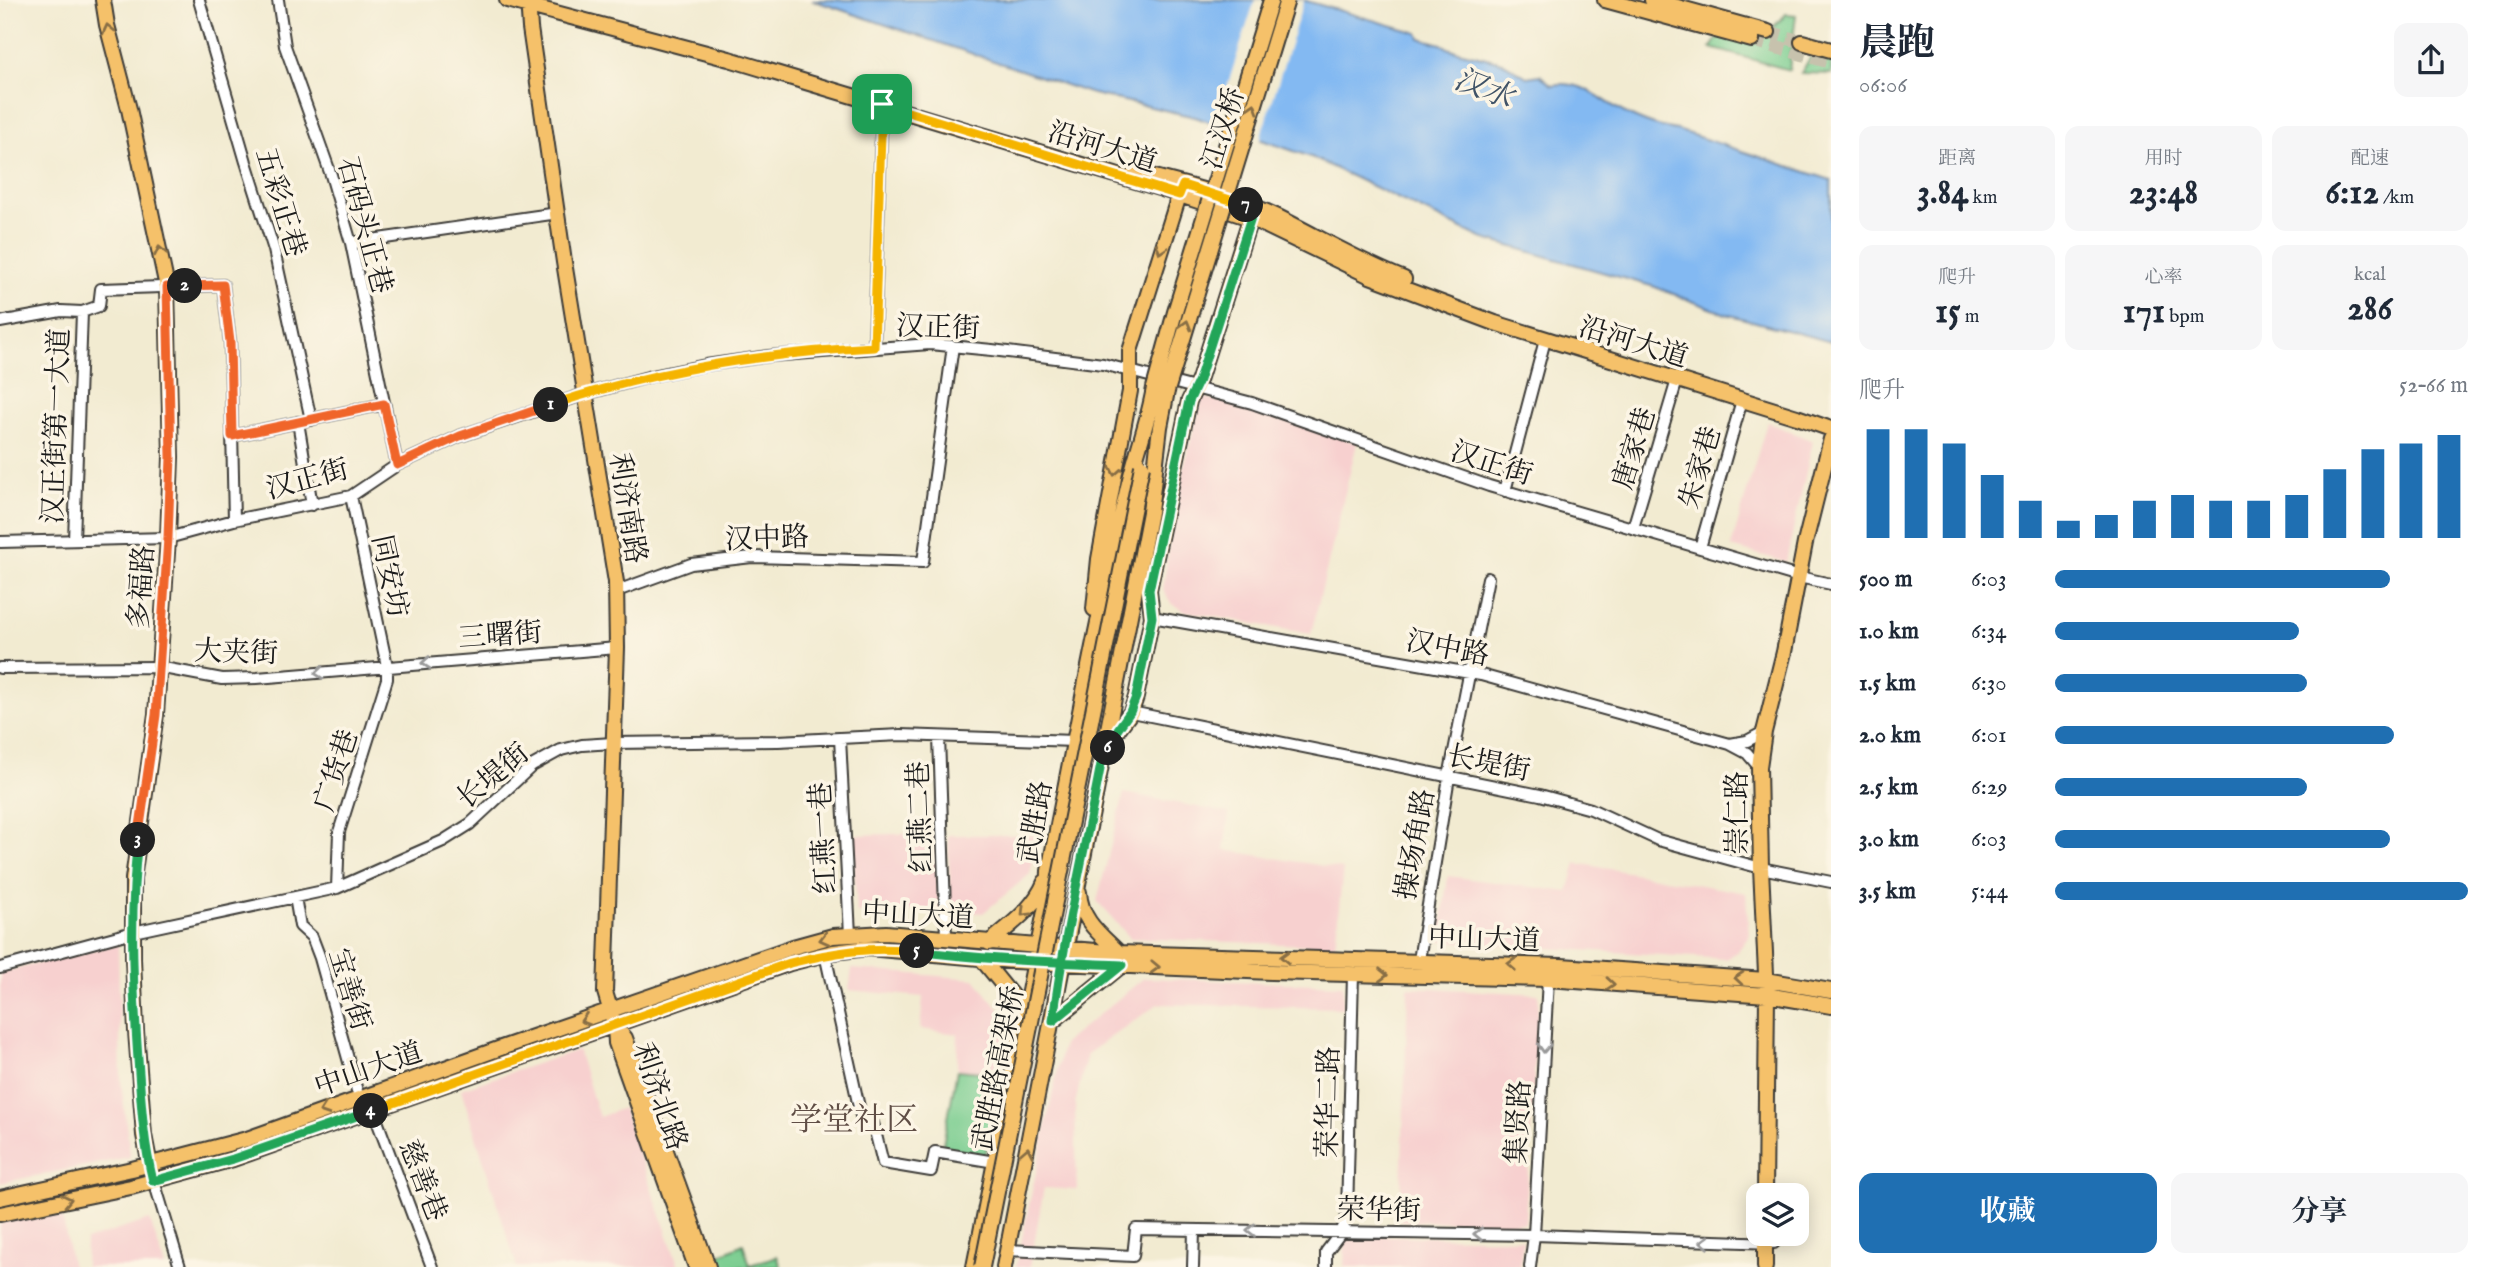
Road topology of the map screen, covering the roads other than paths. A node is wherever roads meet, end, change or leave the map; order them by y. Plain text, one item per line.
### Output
1 (103, 0) edge
2 (199, 0) edge
3 (278, 0) edge
4 (507, 0) edge
5 (1271, 0) edge
6 (1287, 0) edge
7 (1605, 0) edge
8 (1652, 0) edge
9 (533, 2) edge
10 (1768, 32) tunnel mouth
11 (1752, 40) tunnel mouth
12 (1802, 42) tunnel mouth
13 (1831, 50) edge
14 (882, 104) junction
15 (1181, 190) junction
16 (558, 213) junction
17 (1252, 213) junction
18 (351, 243) junction
19 (167, 287) junction
20 (82, 312) junction
21 (0, 322) edge
22 (1545, 340) junction
23 (953, 346) junction
24 (874, 347) junction
25 (1129, 371) junction
26 (1677, 380) junction
27 (1195, 389) junction
28 (1161, 390) junction
29 (585, 394) junction
30 (1742, 400) junction
31 (384, 404) junction
32 (1831, 419) edge
33 (311, 420) junction
34 (298, 422) junction
35 (1815, 422) junction
36 (1154, 425) junction
37 (1831, 429) edge
38 (232, 436) junction
39 (1831, 439) edge
40 (397, 465) junction
41 (1146, 467) junction
42 (1828, 468) edge
43 (1505, 491) junction
44 (351, 496) junction
45 (312, 505) junction
46 (234, 520) junction
47 (1633, 528) junction
48 (168, 538) junction
49 (74, 540) junction
50 (0, 542) edge
51 (1700, 548) junction
52 (1142, 556) junction
53 (1488, 578) dead end
54 (1803, 578) junction
55 (1831, 584) edge
56 (1149, 590) junction
57 (617, 591) junction
58 (1152, 617) junction
59 (1096, 636) junction
60 (617, 648) junction
61 (158, 667) junction
62 (387, 667) junction
63 (0, 668) edge
64 (1468, 672) junction
65 (1130, 712) junction
66 (1764, 732) junction
67 (939, 737) junction
68 (840, 738) junction
69 (1075, 741) junction
70 (613, 743) junction
71 (1730, 744) junction
72 (1101, 764) junction
73 (1759, 767) junction
74 (1448, 777) junction
75 (1765, 869) junction
76 (1049, 871) junction
77 (1831, 882) edge
78 (1078, 886) junction
79 (337, 888) junction
80 (295, 897) junction
81 (133, 932) junction
82 (850, 935) junction
83 (946, 937) junction
84 (989, 943) junction
85 (825, 954) junction
86 (1037, 954) junction
87 (1064, 956) junction
88 (981, 958) junction
89 (1120, 959) junction
90 (1419, 960) junction
91 (0, 968) edge
92 (1353, 974) junction
93 (1548, 979) junction
94 (1771, 981) junction
95 (1831, 991) edge
96 (1771, 996) junction
97 (1831, 1006) edge
98 (610, 1012) junction
99 (1025, 1012) junction
100 (1053, 1021) junction
101 (615, 1026) junction
102 (359, 1098) junction
103 (373, 1110) junction
104 (995, 1162) junction
105 (149, 1165) junction
106 (153, 1181) junction
107 (1765, 1183) edge
108 (1773, 1183) edge
109 (0, 1198) edge
110 (0, 1214) edge
111 (1194, 1230) junction
112 (1342, 1231) junction
113 (1534, 1235) junction
114 (1746, 1238) edge
115 (1769, 1246) edge
116 (1771, 1246) edge
117 (1007, 1251) junction
118 (1133, 1261) edge
119 (180, 1267) edge
120 (432, 1267) edge
121 (696, 1267) edge
122 (708, 1267) edge
123 (974, 1267) edge
124 (982, 1267) edge
125 (992, 1267) edge
126 (1004, 1267) edge
127 (1193, 1267) edge
128 (1326, 1267) edge
129 (1530, 1267) edge
130 (1765, 1267) edge
131 (1774, 1267) edge

19 -> 1 main road, 多福路
2 - 33 street, 五彩正巷
3 - 18 street, 石码头正巷
4 - 9 main road, 沿河大道
5 - 28 main road, 江汉桥, bridge
28 -> 6 main road, 江汉桥, bridge
7 - 11 main road
8 - 10 main road
9 - 14 main road, 沿河大道
9 - 15 main road, 沿河大道
9 - 16 main road, 利济南路
12 - 13 main road
14 - 15 main road, 沿河大道
14 - 24 street
15 - 17 main road, 沿河大道
15 -> 25 main road
16 - 18 street
16 - 29 main road, 利济南路
17 - 22 main road, 沿河大道
17 - 27 main road
17 - 32 main road, 沿河大道
18 - 31 street, 石码头正巷
19 - 20 street
19 - 38 street
19 - 48 main road, 多福路
20 - 21 street
20 - 49 street, 汉正街第一大道
22 - 26 main road, 沿河大道
22 - 43 street
23 - 24 street, 汉正街
23 - 25 street, 汉正街
23 - 57 street, 汉中路
24 - 29 street, 汉正街
25 - 27 street, 汉正街
25 -> 59 main road
26 - 30 main road, 沿河大道
26 - 47 street, 唐家巷
27 - 43 street, 汉正街
27 - 56 main road
28 - 36 main road, 武胜路
29 - 40 street, 汉正街
29 - 57 main road, 利济南路
30 - 35 main road, 沿河大道
30 - 51 street, 朱家巷
31 - 33 street
31 - 40 street, 石码头正巷
33 - 34 street
34 - 38 street
34 - 45 street
35 - 37 main road, 沿河大道
35 - 42 main road
36 - 41 main road
36 - 52 main road, 武胜路
36 - 59 main road, 武胜路
38 - 46 street
39 - 42 main road, 崇仁路
40 - 44 street, 汉正街
41 - 124 main road, 武胜路高架桥, bridge
41 - 125 main road, 武胜路高架桥
42 - 54 main road, 崇仁路
43 - 47 street, 汉正街
44 - 45 street, 汉正街
44 - 62 street, 同安坊
45 - 46 street, 汉正街
46 - 48 street, 汉正街
47 - 51 street, 汉正街
48 - 49 street, 汉正街
48 - 61 main road, 多福路
49 - 50 street, 汉正街
51 - 54 street, 汉正街
52 - 56 main road
52 - 72 main road, 武胜路
53 - 64 street, 操场角路
54 - 55 street, 汉正街
54 - 66 main road, 崇仁路
54 - 75 main road, 崇仁路
56 - 58 main road
57 - 60 main road, 利济南路
58 - 64 street, 汉中路
58 - 65 main road
59 - 69 main road, 武胜路
60 -> 62 street, 三曙街
60 - 70 main road, 利济南路
62 -> 61 street, 大夹街
61 - 63 street, 大夹街
61 - 81 main road, 多福路
62 - 79 street, 广货巷
64 - 71 street, 汉中路
64 - 74 street, 操场角路
65 - 72 main road
65 - 74 street, 长堤街
66 - 71 street
66 - 73 main road, 崇仁路
67 - 68 street, 长堤街
67 - 69 street, 长堤街
67 - 83 street, 红燕二巷
68 - 70 street, 长堤街
68 - 82 street, 红燕一巷
69 - 76 main road, 武胜路
70 - 79 street, 长堤街
70 - 98 main road, 利济南路
71 - 73 street, 汉中路
72 - 78 main road, 武胜路
73 - 75 main road, 崇仁路
74 - 75 street, 长堤街
74 - 90 street, 操场角路
75 - 77 street, 长堤街
75 - 94 main road, 崇仁路
76 -> 84 main road
76 - 86 main road, 武胜路
78 - 87 main road, 武胜路
78 - 89 main road
79 - 80 street, 长堤街
80 - 81 street, 长堤街
80 - 102 street, 宝善街
81 - 91 street, 长堤街
81 - 105 main road, 多福路
82 - 83 main road, 中山大道
82 -> 98 main road, 中山大道
83 - 84 main road, 中山大道
84 - 86 main road, 中山大道
85 - 88 main road, 中山大道
85 - 101 main road, 中山大道
85 - 104 street
86 - 87 main road, 中山大道
86 - 88 main road, 中山大道
86 - 99 main road, 武胜路
87 - 89 main road, 中山大道
87 - 100 main road, 武胜路
88 - 99 main road
90 -> 89 main road, 中山大道
89 -> 92 main road, 中山大道
89 - 100 main road
94 -> 90 main road, 中山大道
92 -> 93 main road, 中山大道
92 - 112 street, 荣华二路
93 -> 96 main road, 中山大道
93 -> 113 street, 集贤路
94 - 95 main road, 中山大道
94 - 96 main road, 崇仁路
96 - 97 main road, 中山大道
96 - 107 main road, 崇仁路
96 - 108 main road, 崇仁路
98 - 101 main road, 利济南路
98 -> 102 main road, 中山大道
99 - 104 main road, 武胜路
117 -> 100 main road, 武胜路
101 - 103 main road, 中山大道
101 - 121 main road, 利济北路
101 - 122 main road, 利济北路
102 -> 105 main road, 中山大道
103 - 106 main road, 中山大道
103 - 120 street, 慈善巷
104 - 123 main road, 武胜路
105 - 106 main road, 多福路
105 - 109 main road, 中山大道
110 -> 106 main road, 中山大道
106 - 119 street
112 -> 111 street, 荣华街
111 - 118 street, 荣华街
111 - 127 street
113 -> 112 street, 荣华街
112 - 128 street, 荣华二路
114 -> 113 street, 荣华街
113 - 129 street, 集贤路
115 - 130 main road
116 - 131 main road
117 - 118 street, 荣华街
117 - 126 main road, 武胜路

